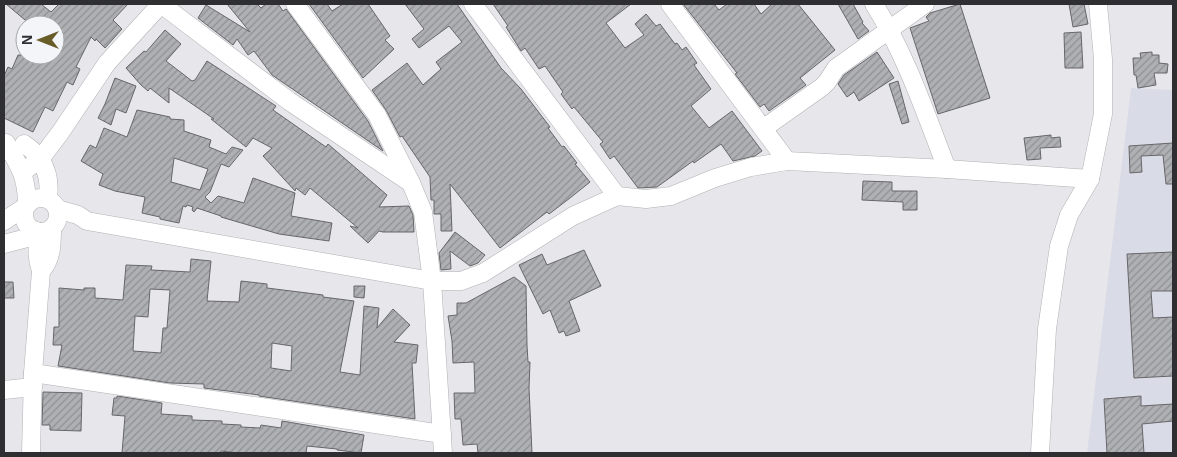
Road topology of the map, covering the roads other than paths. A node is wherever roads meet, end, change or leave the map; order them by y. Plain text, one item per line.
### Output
1 (161, 4) edge
2 (296, 4) edge
3 (473, 4) edge
4 (670, 4) edge
5 (874, 4) edge
6 (925, 4) edge
7 (1098, 4) edge
8 (890, 30) junction
9 (764, 128) junction
10 (60, 133) junction
11 (5, 142) edge
12 (24, 144) junction
13 (41, 158) junction
14 (787, 161) junction
15 (947, 169) junction
16 (22, 172) junction
17 (1090, 180) junction
18 (411, 183) junction
19 (617, 196) junction
20 (26, 206) junction
21 (4, 221) edge
22 (48, 221) junction
23 (4, 244) edge
24 (432, 281) junction
25 (33, 380) junction
26 (4, 390) edge
27 (442, 434) junction
28 (31, 453) edge
29 (443, 453) edge
30 (1040, 453) edge

1 - 10 street
1 - 18 street
2 - 18 street
3 - 19 street
4 - 9 street
5 - 8 street
6 - 8 street
7 - 17 street
8 - 9 street
8 - 15 street
9 - 14 street
10 - 12 street
10 - 13 street
11 - 12 street
11 - 16 street
12 - 13 street
13 - 16 street
13 - 22 street
14 - 15 street
14 - 19 street
15 - 17 street
16 - 20 street
17 - 30 street
18 - 24 street
19 - 24 street
20 - 21 street
20 - 22 street
20 - 22 street
22 - 23 street
22 - 24 street
22 - 25 street
24 - 27 street
25 - 26 street
25 - 27 street
25 - 28 street
27 - 29 street

